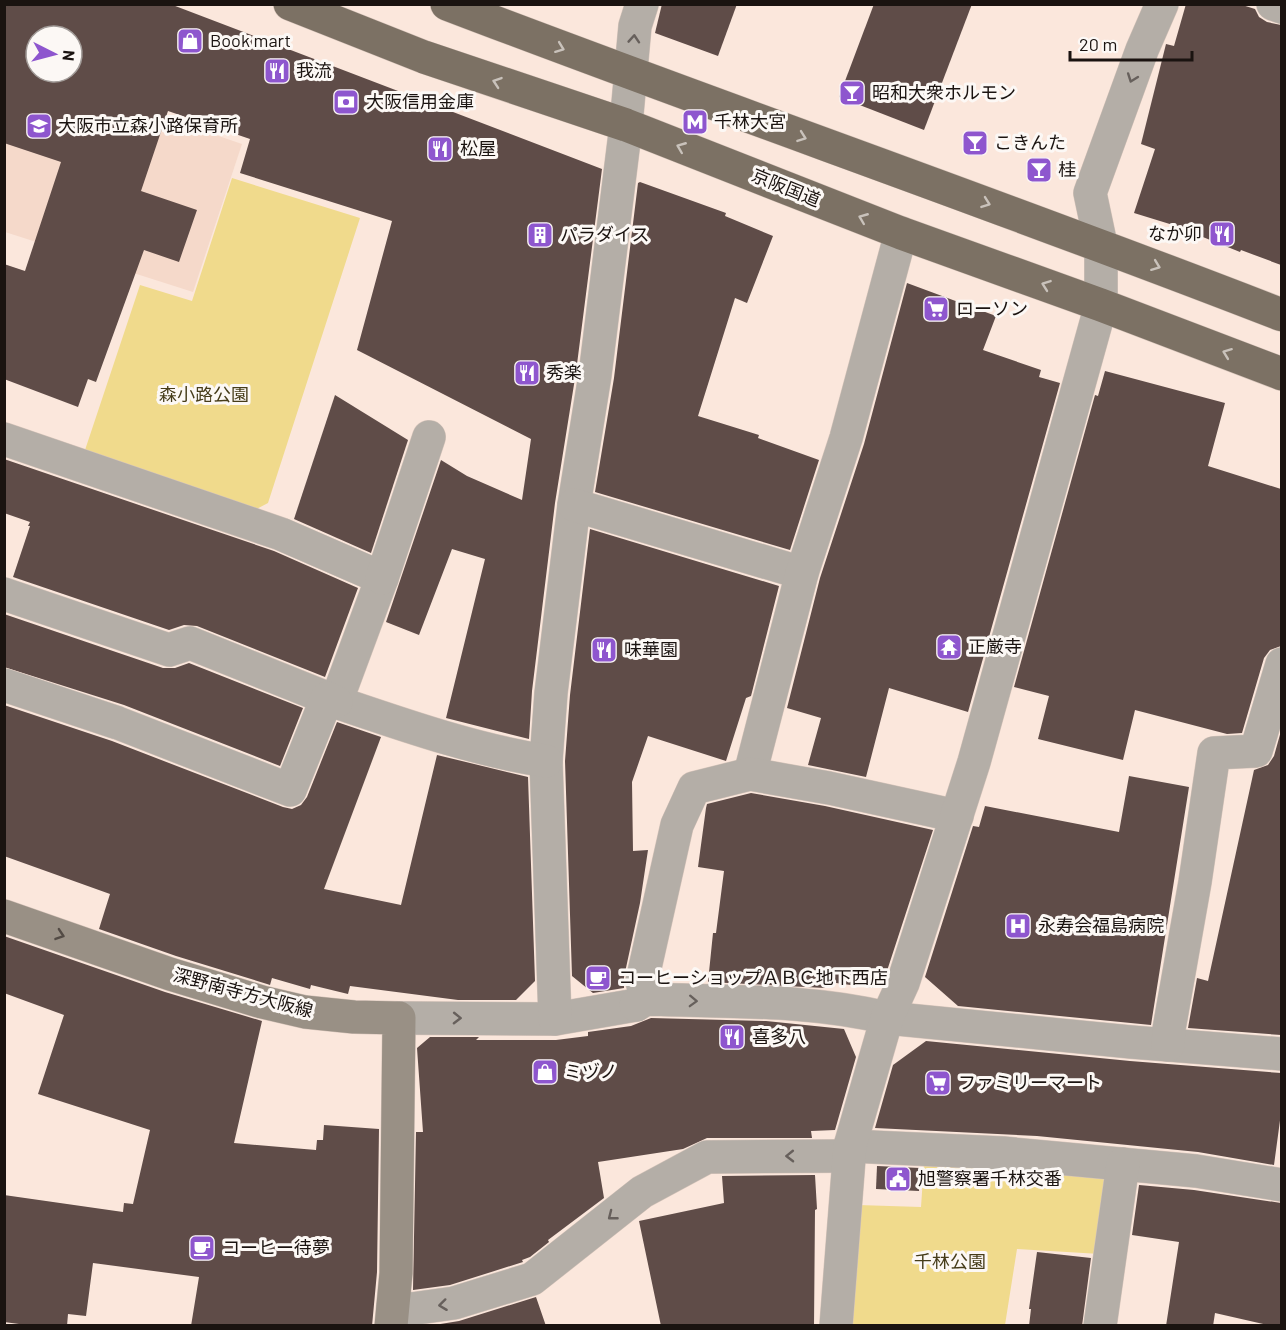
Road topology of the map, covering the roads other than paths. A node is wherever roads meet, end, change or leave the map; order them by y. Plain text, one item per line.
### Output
1 (290, 4) edge
2 (447, 4) edge
3 (642, 4) edge
4 (1162, 4) edge
5 (1274, 4) edge
6 (1281, 7) edge
7 (632, 75) junction
8 (626, 124) junction
9 (901, 233) junction
10 (1101, 245) junction
11 (1101, 305) junction
12 (1281, 315) edge
13 (1281, 374) edge
14 (429, 437) dead end
15 (4, 439) edge
16 (574, 505) junction
17 (802, 573) junction
18 (382, 578) junction
19 (4, 594) edge
20 (1281, 664) edge
21 (4, 685) edge
22 (332, 700) junction
23 (546, 761) junction
24 (750, 774) junction
25 (957, 816) junction
26 (4, 916) edge
27 (641, 1002) junction
28 (399, 1018) junction
29 (887, 1018) junction
30 (555, 1019) junction
31 (1168, 1045) junction
32 (1281, 1054) edge
33 (850, 1151) junction
34 (1123, 1164) junction
35 (1281, 1185) edge
36 (392, 1316) edge
37 (837, 1326) edge
38 (1100, 1326) edge

8 -> 1 highway, 京阪国道
2 -> 7 highway
7 -> 3 street
4 -> 10 street
5 - 6 street
7 - 8 street
7 -> 10 highway
9 -> 8 highway, 京阪国道
8 - 16 street
11 -> 9 highway, 京阪国道
9 - 17 street
10 - 11 street
10 -> 12 highway
13 -> 11 highway, 京阪国道
11 - 25 street
14 - 18 street
15 - 18 street
16 - 17 street
16 - 23 street
17 - 24 street
18 - 22 street
19 - 22 street
20 - 31 street
21 - 22 street
22 - 23 street
23 - 30 street
24 - 25 street
24 - 27 street
25 - 29 street
26 -> 28 main road, 深野南寺方大阪線
27 -> 29 street
27 - 30 street
28 -> 30 street
28 - 36 main road
29 - 31 street
29 - 33 street
31 - 32 street
33 - 34 street
33 -> 36 street
33 - 37 street
34 - 35 street
34 - 38 street

